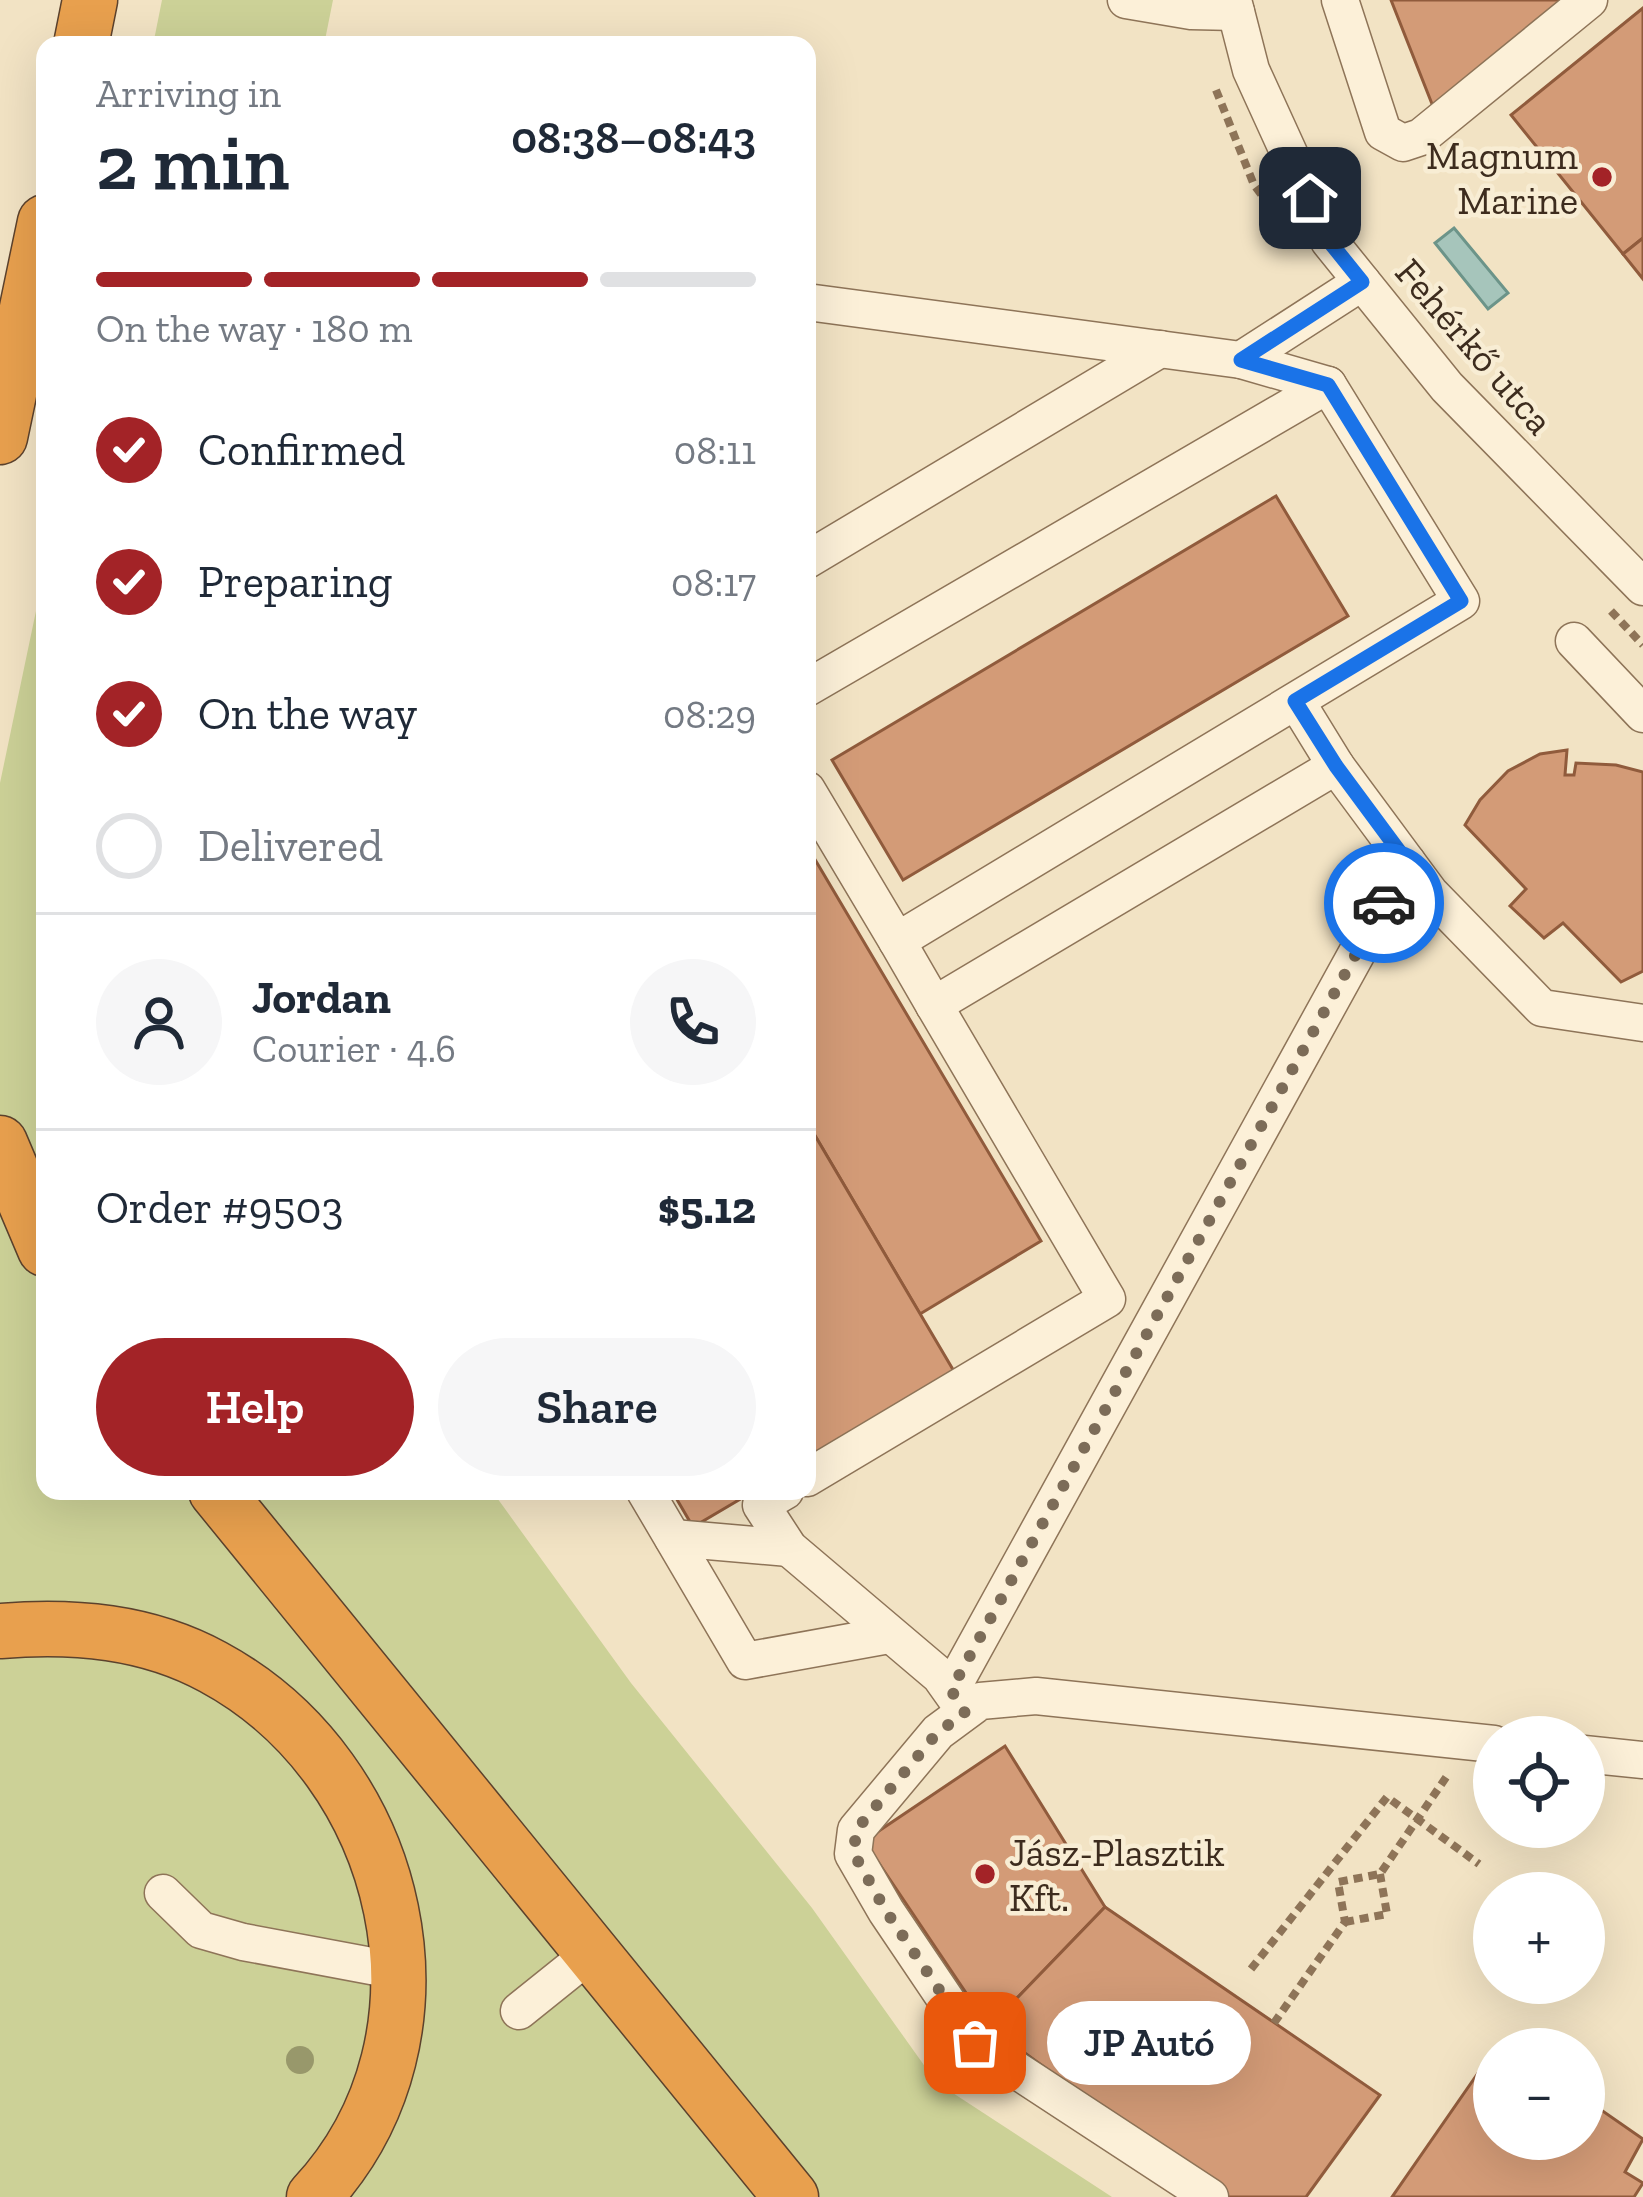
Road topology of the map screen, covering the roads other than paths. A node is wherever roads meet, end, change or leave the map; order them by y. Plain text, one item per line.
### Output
1 (90, 0) edge
2 (1126, 0) edge
3 (1340, 0) edge
4 (1589, 0) edge
5 (1234, 6) edge
6 (83, 36) edge
7 (36, 264) edge
8 (1362, 282) junction
9 (816, 303) edge
10 (1160, 349) junction
11 (1241, 360) junction
12 (1328, 385) junction
13 (0, 437) edge
14 (816, 555) edge
15 (1643, 587) edge
16 (1574, 640) dead end
17 (816, 683) edge
18 (1295, 701) junction
19 (1643, 714) edge
20 (1336, 766) junction
21 (816, 805) edge
22 (1407, 862) junction
23 (897, 940) junction
24 (934, 1005) junction
25 (1643, 1023) edge
26 (0, 1143) edge
27 (36, 1228) edge
28 (816, 1473) edge
29 (223, 1500) edge
30 (650, 1500) edge
31 (769, 1500) edge
32 (673, 1538) junction
33 (789, 1548) junction
34 (0, 1631) edge
35 (889, 1635) junction
36 (958, 1702) junction
37 (1473, 1742) edge
38 (1605, 1756) edge
39 (1643, 1760) edge
40 (163, 1893) dead end
41 (590, 1954) junction
42 (398, 1971) junction
43 (519, 2011) dead end
44 (314, 2197) edge
45 (791, 2197) edge
46 (1210, 2197) edge

1 - 6 highway
2 - 5 street
3 - 4 street
5 - 8 street, Fehérkő utca
7 - 13 highway
8 - 11 street
8 - 15 street, Fehérkő utca
9 - 10 street
10 - 11 street
10 - 14 street
11 - 12 street
12 - 17 street
12 - 18 street
16 - 19 street
18 - 20 street
18 - 23 street
20 - 22 street
20 - 24 street
21 - 23 street
22 - 25 street
22 - 36 street
23 - 24 street
24 - 28 street
26 - 27 highway
29 - 41 highway
30 - 32 street
31 - 33 street
32 - 33 street
32 - 35 street
33 - 35 street
34 - 42 highway
35 - 36 street
36 - 37 street
36 - 46 street
38 - 39 street
40 - 42 street
41 - 43 street
41 - 45 highway
42 - 44 highway

